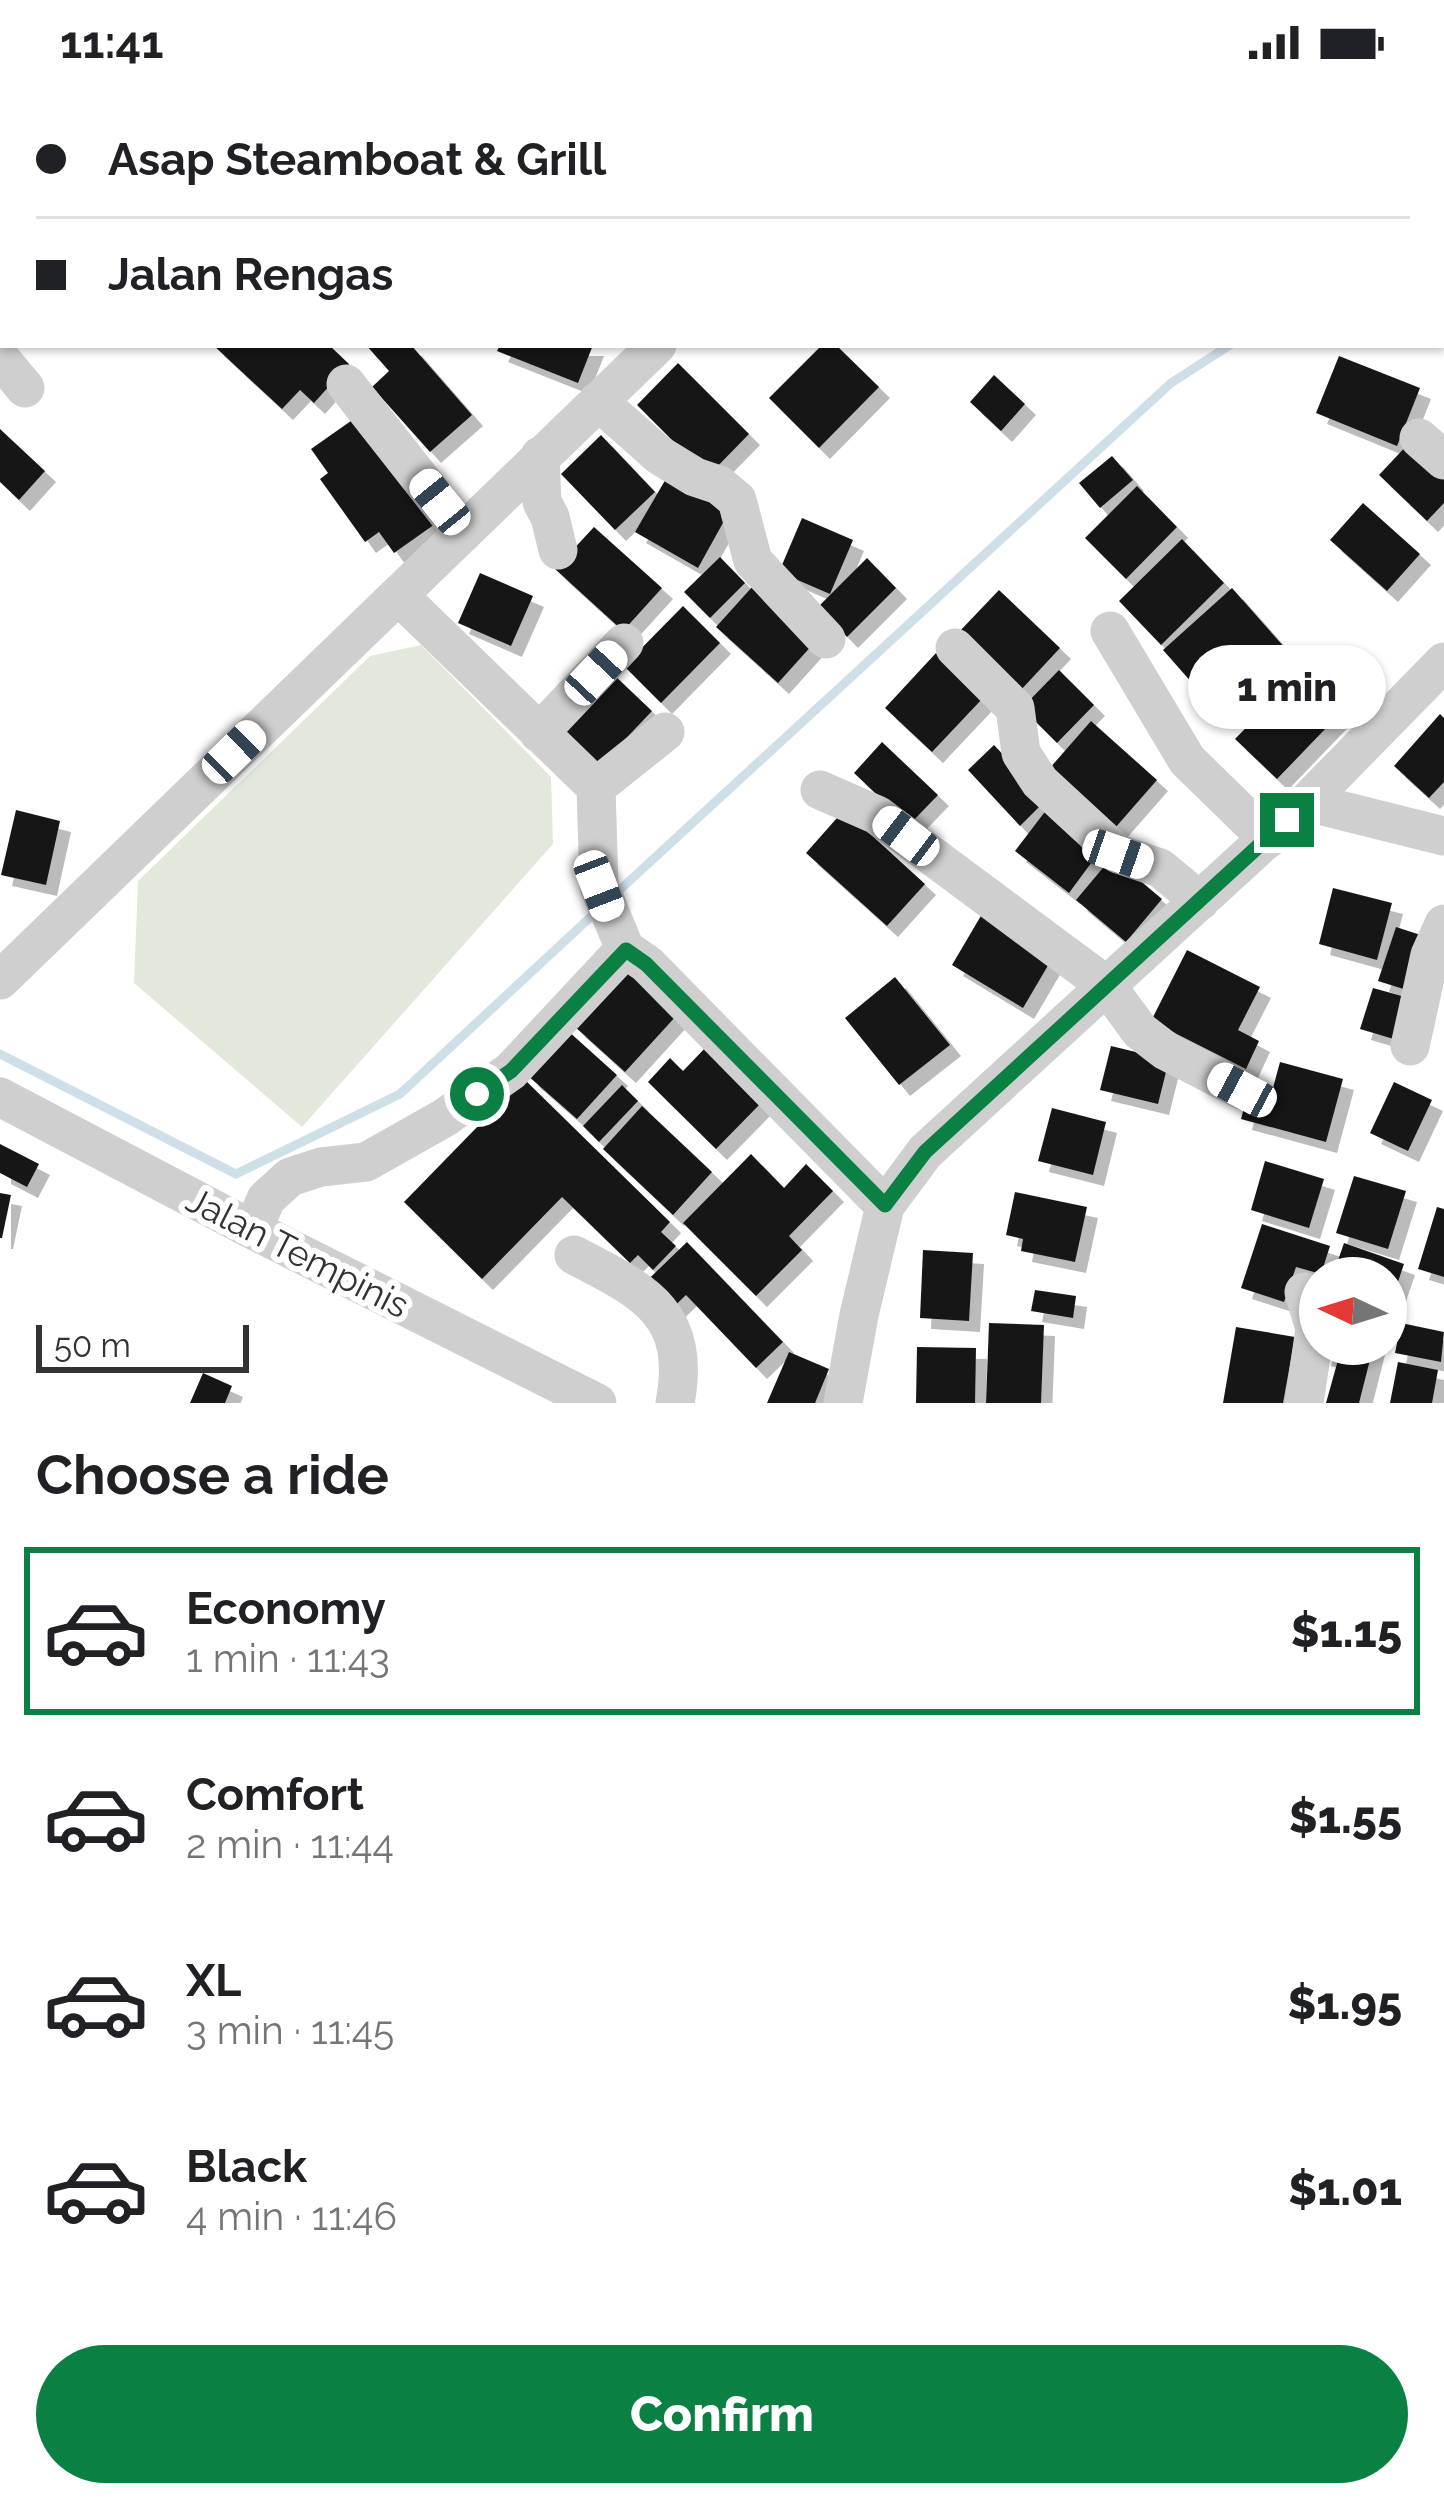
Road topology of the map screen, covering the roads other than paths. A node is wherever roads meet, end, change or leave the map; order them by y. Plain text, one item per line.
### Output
1 (636, 351) edge
2 (346, 384) dead end
3 (598, 400) junction
4 (541, 456) junction
5 (463, 533) junction
6 (558, 550) dead end
7 (399, 596) junction
8 (1110, 631) dead end
9 (826, 639) dead end
10 (624, 643) dead end
11 (956, 648) dead end
12 (1444, 662) edge
13 (665, 732) dead end
14 (539, 733) junction
15 (596, 788) junction
16 (820, 790) dead end
17 (1307, 802) junction
18 (1444, 836) edge
19 (1268, 839) junction
20 (1200, 902) junction
21 (612, 919) junction
22 (1444, 924) edge
23 (0, 980) edge
24 (1107, 986) junction
25 (1410, 1046) dead end
26 (1242, 1090) dead end
27 (0, 1097) edge
28 (885, 1205) junction
29 (253, 1230) junction
30 (574, 1255) dead end
31 (1310, 1365) edge
32 (572, 1398) edge
33 (675, 1403) edge
34 (843, 1403) edge
35 (1304, 1403) edge

1 - 3 street
2 - 5 street
3 - 4 street
3 - 9 street
4 - 5 street
4 - 6 street
5 - 7 street
7 - 14 street
7 - 23 street
8 - 19 street
10 - 14 street
11 - 20 street
12 - 17 street
13 - 15 street
14 - 15 street
15 - 21 street
16 - 24 street
17 - 18 street
17 - 19 street
19 - 20 street
20 - 24 street
21 - 28 street
21 - 29 street
22 - 25 street
24 - 26 street
24 - 28 street
27 - 29 street, Jalan Tempinis
28 - 34 street
29 - 32 street, Jalan Tempinis
30 - 33 street
31 - 35 street

